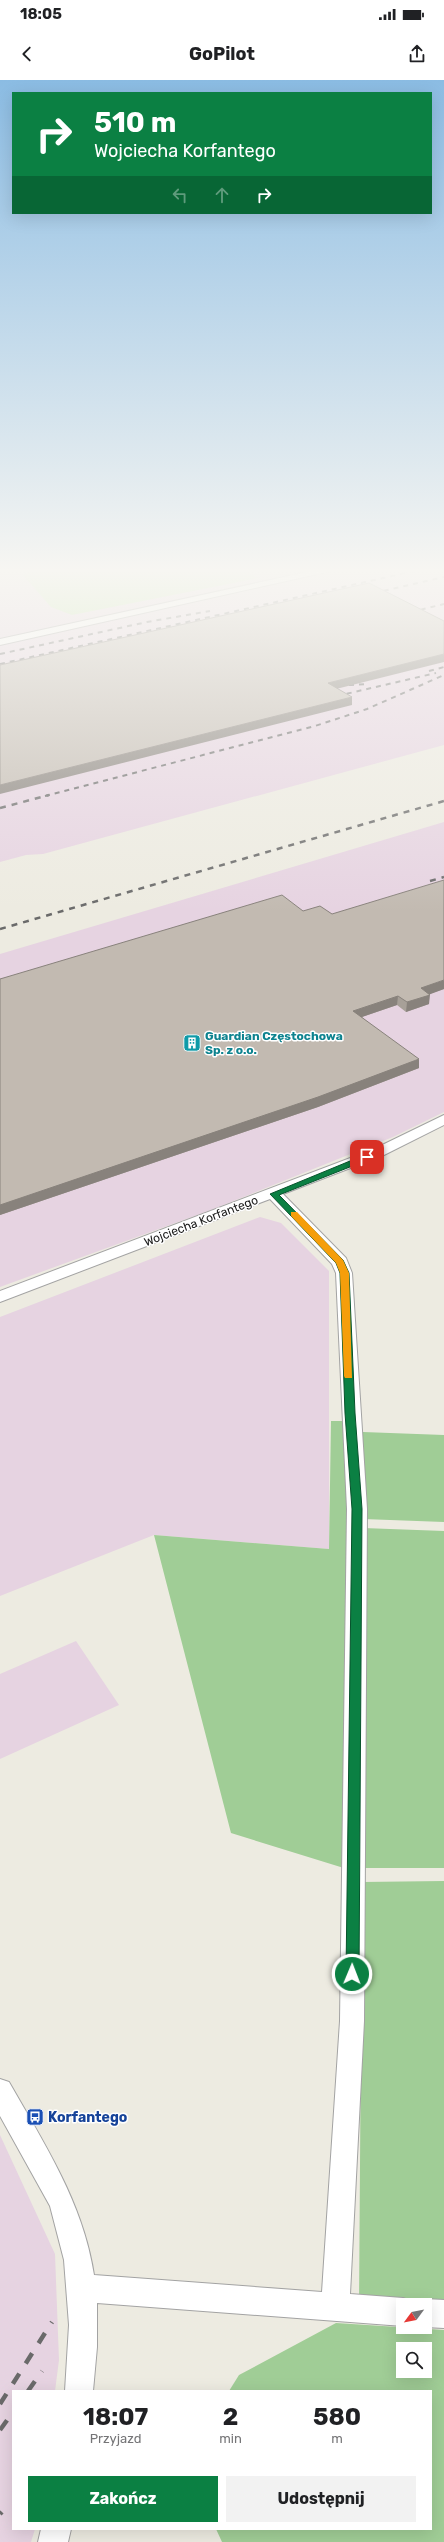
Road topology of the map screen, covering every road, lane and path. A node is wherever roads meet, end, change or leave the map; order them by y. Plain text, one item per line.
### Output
1 (444, 1119) edge
2 (274, 1194) junction
3 (0, 1297) edge
4 (0, 2091) edge
5 (83, 2289) junction
6 (335, 2308) junction
7 (396, 2312) edge
8 (432, 2313) edge
9 (444, 2314) edge
10 (79, 2390) edge
11 (56, 2530) edge
12 (53, 2542) edge

1 - 2 street, Wojciecha Korfantego
2 - 3 street, Wojciecha Korfantego
2 - 6 street
4 - 5 street
5 - 6 street
5 - 10 street
6 - 7 street
8 - 9 street
11 - 12 street

